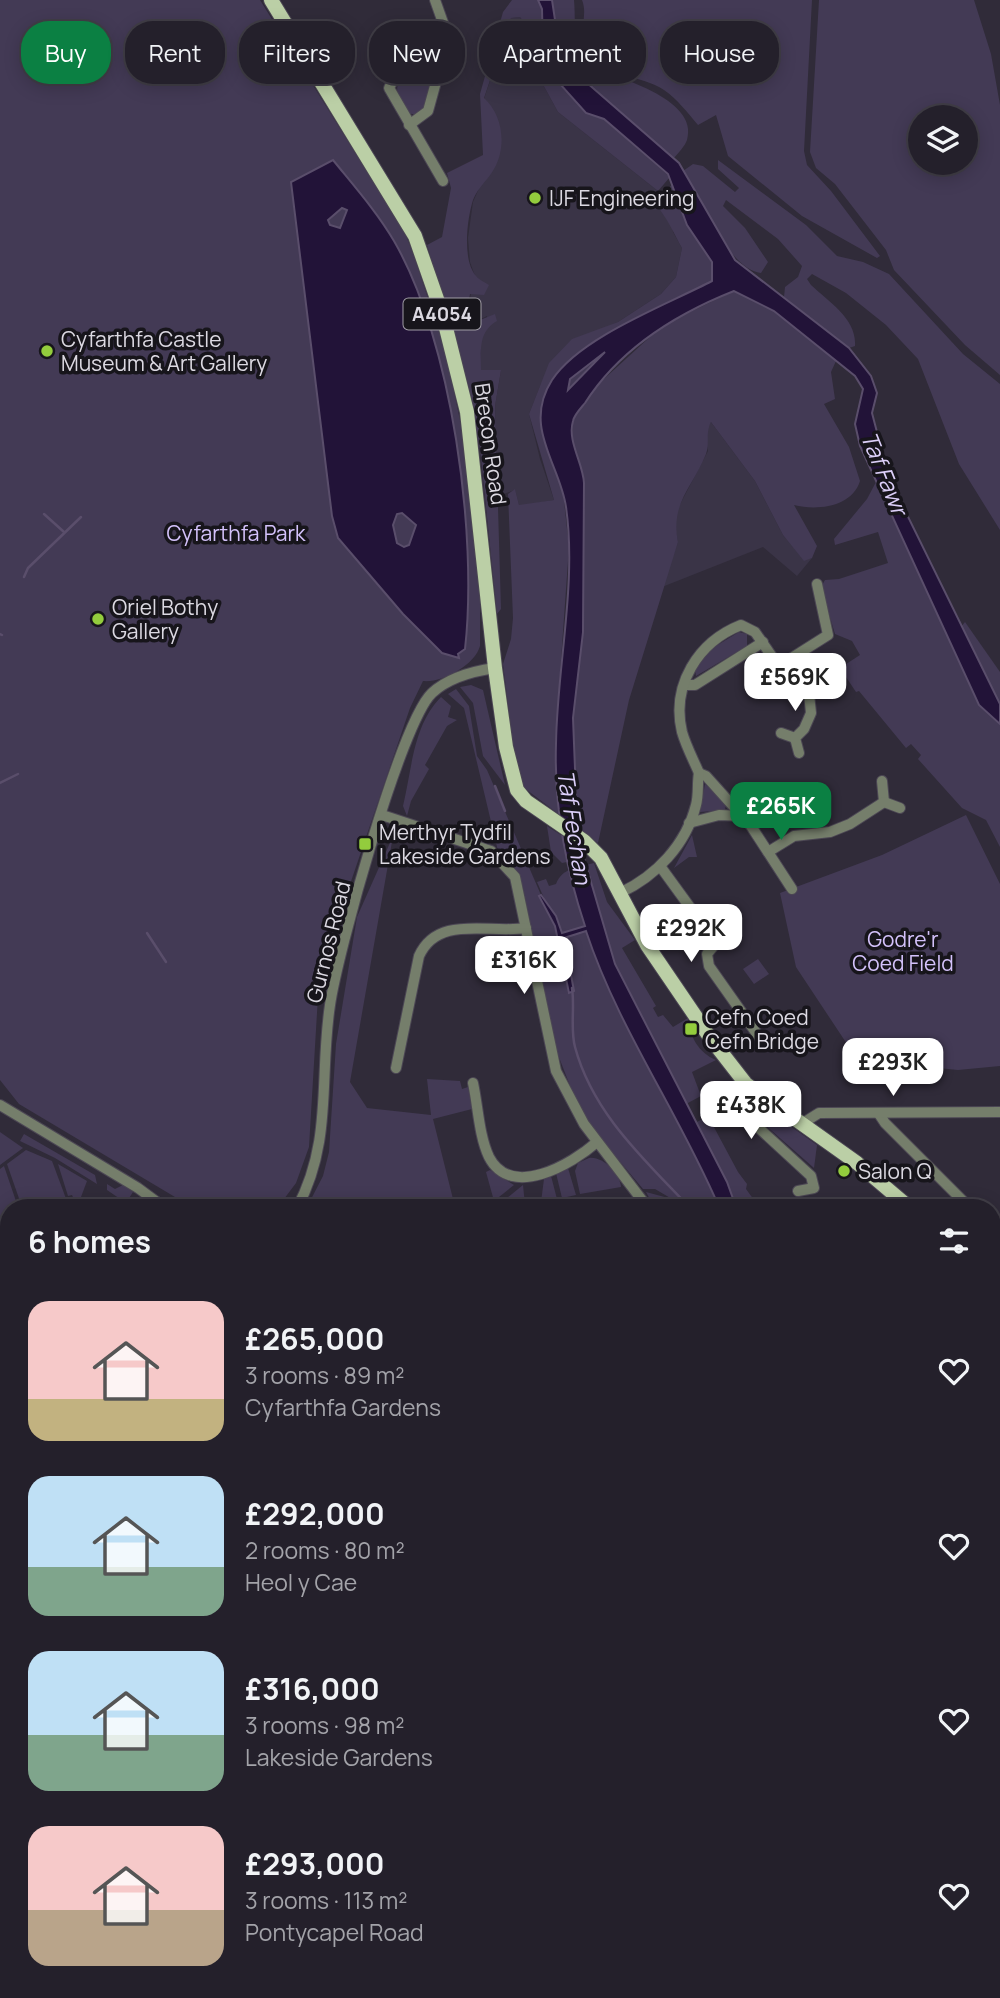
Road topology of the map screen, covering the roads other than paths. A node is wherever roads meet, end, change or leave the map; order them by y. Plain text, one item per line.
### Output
1 (271, 0) edge
2 (435, 0) edge
3 (442, 21) edge
4 (391, 84) edge
5 (435, 84) edge
6 (410, 125) junction
7 (443, 180) dead end
8 (817, 583) dead end
9 (763, 642) junction
10 (779, 666) junction
11 (495, 668) junction
12 (684, 685) junction
13 (781, 733) dead end
14 (794, 738) junction
15 (799, 753) dead end
16 (699, 773) junction
17 (882, 781) dead end
18 (884, 802) junction
19 (900, 808) dead end
20 (382, 815) junction
21 (742, 816) junction
22 (689, 822) junction
23 (768, 852) junction
24 (660, 866) junction
25 (792, 889) dead end
26 (620, 893) junction
27 (526, 928) junction
28 (762, 1041) dead end
29 (396, 1068) dead end
30 (473, 1083) dead end
31 (754, 1091) junction
32 (0, 1105) edge
33 (1000, 1112) edge
34 (880, 1114) junction
35 (803, 1123) junction
36 (597, 1142) junction
37 (798, 1191) dead end
38 (152, 1199) edge
39 (300, 1199) edge
40 (641, 1199) edge
41 (900, 1199) edge
42 (961, 1199) edge

1 - 11 main road, Brecon Road / A4054
2 - 3 street
4 - 6 street
5 - 6 street
6 - 7 street
8 - 10 street
9 - 10 street
9 - 12 street
9 - 12 street
10 - 14 street
11 - 20 street, Gurnos Road
11 - 26 main road, Brecon Road / A4054
12 - 16 street
13 - 14 street
14 - 15 street
16 - 21 street
16 - 22 street
17 - 18 street
18 - 19 street
18 - 23 street
20 - 27 street
20 - 39 street, Gurnos Road
21 - 22 street
21 - 23 street
22 - 24 street
23 - 25 street
24 - 26 street
24 - 28 street
26 - 31 main road, A4054
27 - 29 street
27 - 36 street
30 - 36 street
31 - 35 main road, A4054
31 - 37 street
32 - 38 street
33 - 34 street
34 - 35 street
34 - 42 street
35 - 41 main road, A4054
36 - 40 street

